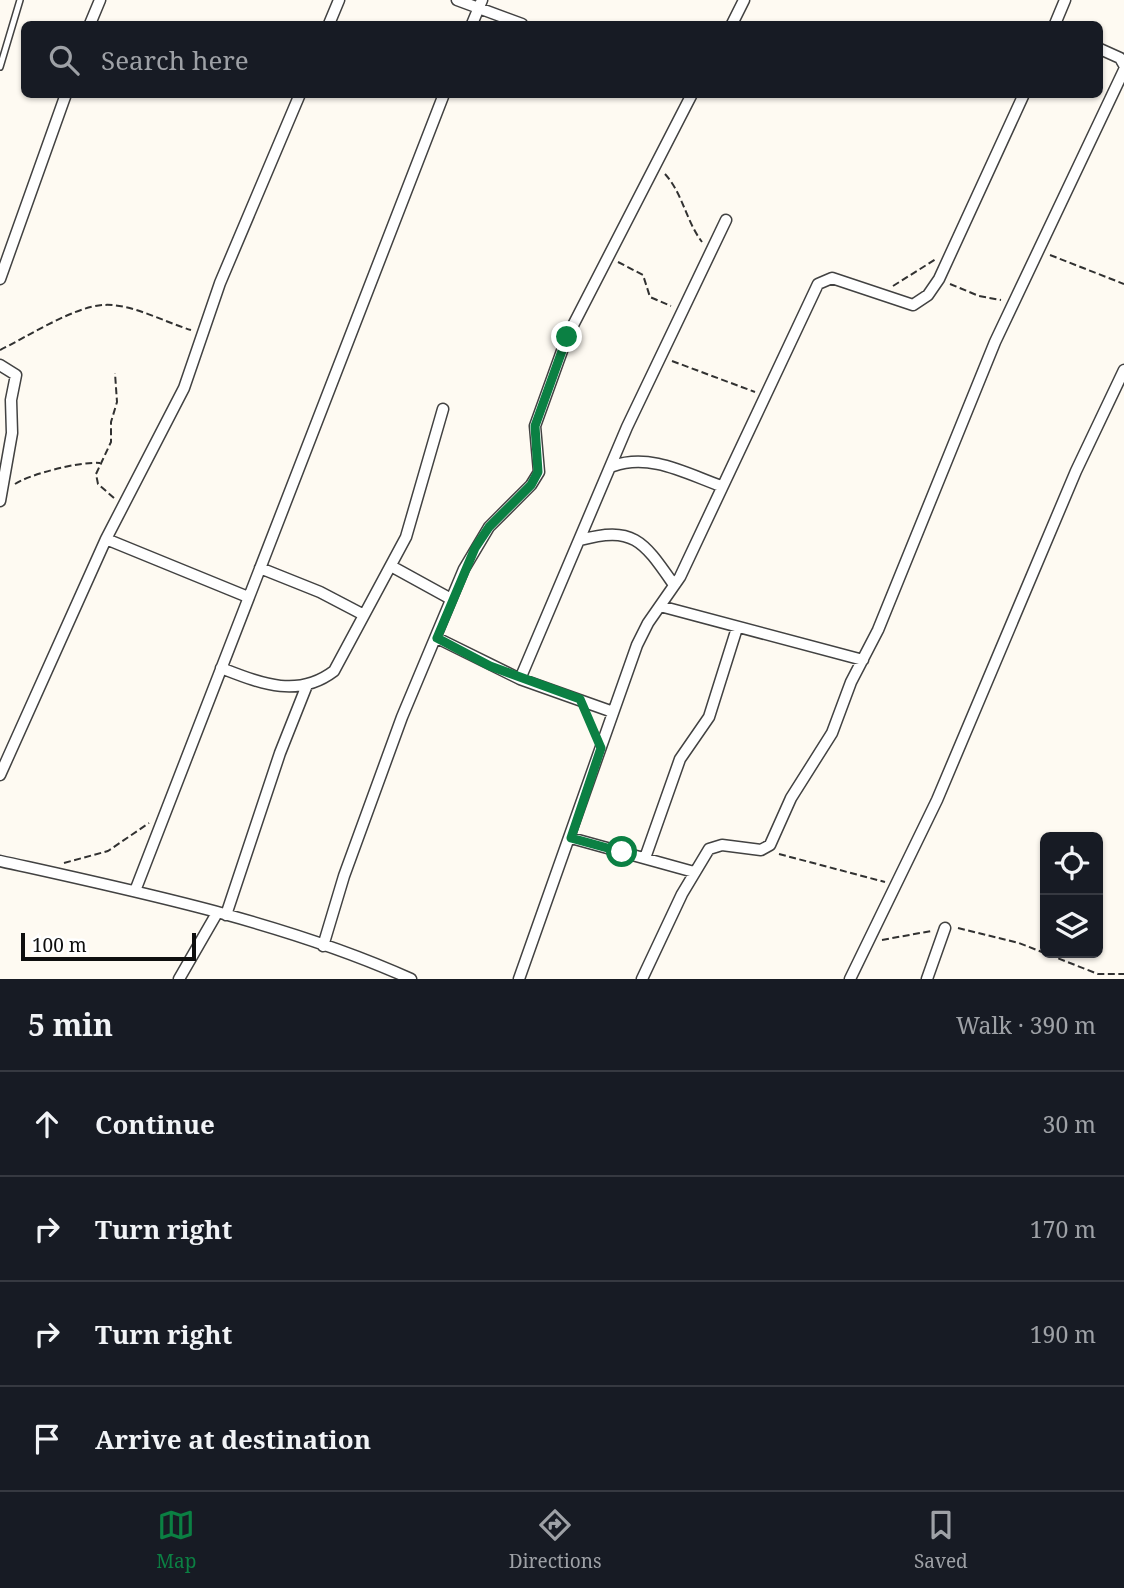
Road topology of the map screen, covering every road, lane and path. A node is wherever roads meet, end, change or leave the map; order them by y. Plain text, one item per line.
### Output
1 (20, 0) edge
2 (100, 0) edge
3 (339, 0) edge
4 (457, 0) edge
5 (744, 0) edge
6 (1065, 0) edge
7 (480, 4) edge
8 (91, 21) edge
9 (330, 21) edge
10 (473, 21) edge
11 (516, 21) edge
12 (734, 21) edge
13 (1056, 21) edge
14 (1103, 50) edge
15 (1124, 65) edge
16 (0, 67) edge
17 (1124, 70) edge
18 (65, 98) edge
19 (298, 98) edge
20 (442, 98) edge
21 (690, 98) edge
22 (1022, 98) edge
23 (657, 164) junction
24 (726, 220) dead end
25 (953, 249) junction
26 (1038, 250) junction
27 (711, 254) junction
28 (608, 258) junction
29 (0, 279) edge
30 (939, 279) junction
31 (1124, 284) edge
32 (877, 295) junction
33 (1014, 303) junction
34 (683, 314) junction
35 (203, 334) junction
36 (665, 349) junction
37 (0, 350) edge
38 (0, 365) edge
39 (1124, 370) edge
40 (115, 373) dead end
41 (763, 395) junction
42 (443, 409) dead end
43 (100, 463) junction
44 (613, 466) junction
45 (720, 486) junction
46 (1, 496) edge
47 (0, 501) edge
48 (122, 506) junction
49 (106, 538) junction
50 (580, 540) junction
51 (391, 566) junction
52 (260, 568) junction
53 (674, 585) junction
54 (248, 597) junction
55 (451, 599) junction
56 (660, 606) junction
57 (364, 615) junction
58 (737, 628) junction
59 (437, 638) junction
60 (863, 660) junction
61 (221, 668) junction
62 (520, 679) junction
63 (307, 685) junction
64 (580, 699) junction
65 (613, 712) junction
66 (601, 748) junction
67 (0, 775) edge
68 (165, 813) junction
69 (571, 838) junction
70 (765, 849) junction
71 (645, 858) junction
72 (0, 861) edge
73 (61, 864) dead end
74 (694, 872) junction
75 (895, 886) junction
76 (135, 891) junction
77 (221, 914) junction
78 (945, 928) junction
79 (868, 942) junction
80 (323, 946) junction
81 (1124, 974) edge
82 (179, 979) edge
83 (411, 979) edge
84 (519, 979) edge
85 (642, 979) edge
86 (850, 979) edge
87 (927, 979) edge

1 - 16 lane
2 - 8 street
3 - 9 street
4 - 7 street
5 - 12 street
6 - 13 street
7 - 10 street
7 - 11 street
14 - 15 street
17 - 26 street
18 - 29 street
19 - 35 street
20 - 52 street
21 - 23 street
22 - 25 street
23 - 27 path
23 - 28 street
24 - 27 street
25 - 30 street
25 - 32 path
26 - 31 path
26 - 33 street
27 - 34 street
28 - 34 path
28 - 55 street
30 - 32 street
30 - 33 path
32 - 41 street
33 - 60 street
34 - 36 street
35 - 37 path
35 - 48 street
36 - 41 path
36 - 44 street
38 - 46 street
39 - 75 street
40 - 43 path
41 - 45 street
42 - 51 street
43 - 46 path
43 - 48 path
44 - 45 street
44 - 50 street
45 - 53 street
46 - 47 street
48 - 49 street
49 - 54 street
49 - 67 street
50 - 53 street
50 - 62 street
51 - 55 street
51 - 57 street
52 - 54 street
52 - 57 street
53 - 56 street
54 - 61 street
55 - 59 street
56 - 58 street
56 - 65 street
57 - 63 street
58 - 60 street
58 - 71 street
59 - 62 street
59 - 80 street
60 - 70 street
61 - 63 street
61 - 68 street
62 - 64 street
63 - 77 street
64 - 65 street
64 - 66 path
65 - 66 street
66 - 69 street
68 - 73 path
68 - 76 street
69 - 71 street
69 - 84 street
70 - 74 street
70 - 75 path
71 - 74 street
72 - 76 street
74 - 85 street
75 - 79 street
76 - 77 street
77 - 80 street
77 - 82 street
78 - 79 path
78 - 81 path
78 - 87 street
79 - 86 street
80 - 83 street

